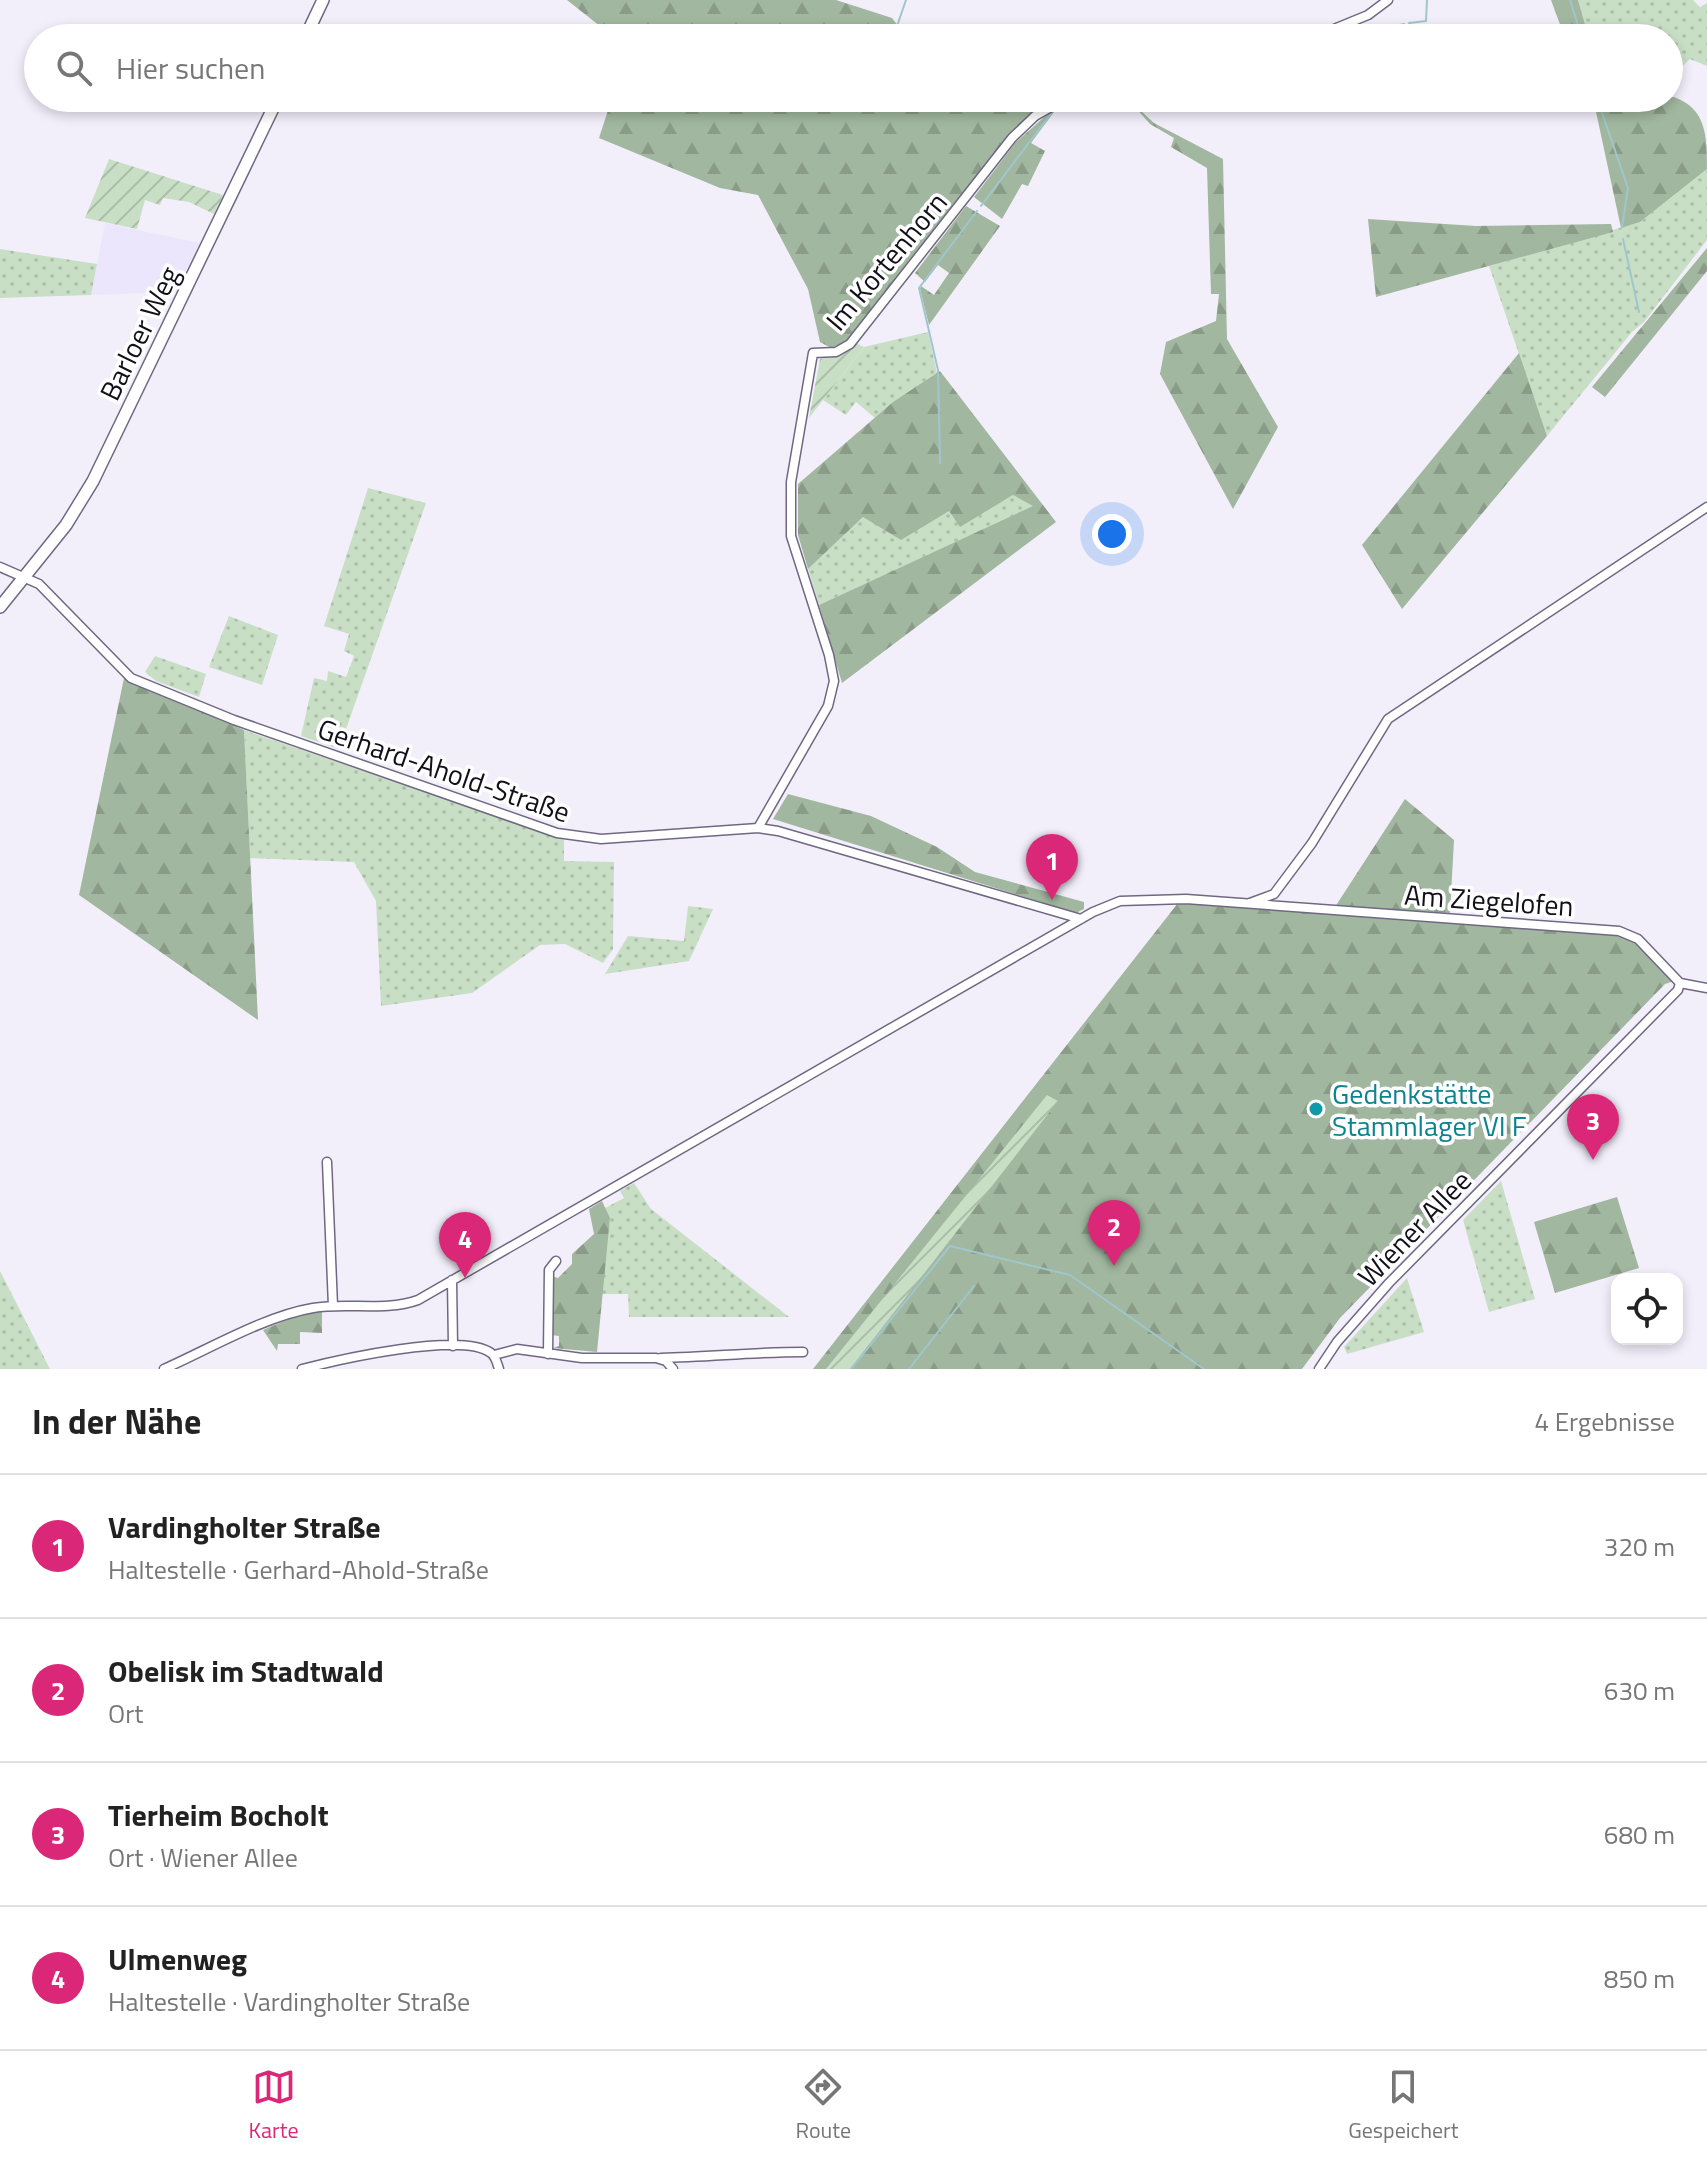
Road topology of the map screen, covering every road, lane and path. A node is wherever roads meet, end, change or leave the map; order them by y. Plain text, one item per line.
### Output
1 (323, 0) edge
2 (1388, 0) edge
3 (312, 24) edge
4 (1346, 24) edge
5 (271, 112) edge
6 (1042, 112) edge
7 (1707, 507) edge
8 (0, 567) edge
9 (26, 578) junction
10 (0, 607) edge
11 (758, 828) junction
12 (1274, 894) junction
13 (1245, 905) junction
14 (1276, 907) junction
15 (1081, 919) junction
16 (1680, 983) junction
17 (1707, 988) edge
18 (327, 1162) dead end
19 (556, 1261) dead end
20 (452, 1280) junction
21 (333, 1306) junction
22 (453, 1346) junction
23 (803, 1352) dead end
24 (548, 1354) junction
25 (494, 1355) junction
26 (656, 1358) junction
27 (320, 1367) edge
28 (164, 1369) edge
29 (302, 1369) edge
30 (499, 1369) edge
31 (673, 1369) edge
32 (1319, 1369) edge

1 - 3 street
2 - 4 street
5 - 9 street, Barloer Weg
6 - 11 street, Im Kortenhorn
7 - 12 street
8 - 9 street
9 - 10 street, Barloer Weg
9 - 11 street, Gerhard-Ahold-Straße
11 - 15 street, Gerhard-Ahold-Straße
12 - 13 street
12 - 14 street
13 - 14 street, Am Ziegelofen
13 - 15 street, Am Ziegelofen
14 - 16 street, Am Ziegelofen
15 - 20 street, Am Ziegelofen
16 - 17 street
16 - 32 street, Wiener Allee
18 - 21 street
19 - 24 street
20 - 21 street, Am Ziegelofen
20 - 22 street
21 - 28 street, Am Ziegelofen
22 - 25 street
22 - 27 street
23 - 26 street
24 - 25 street
24 - 26 street
25 - 30 street
26 - 31 street
27 - 29 street

